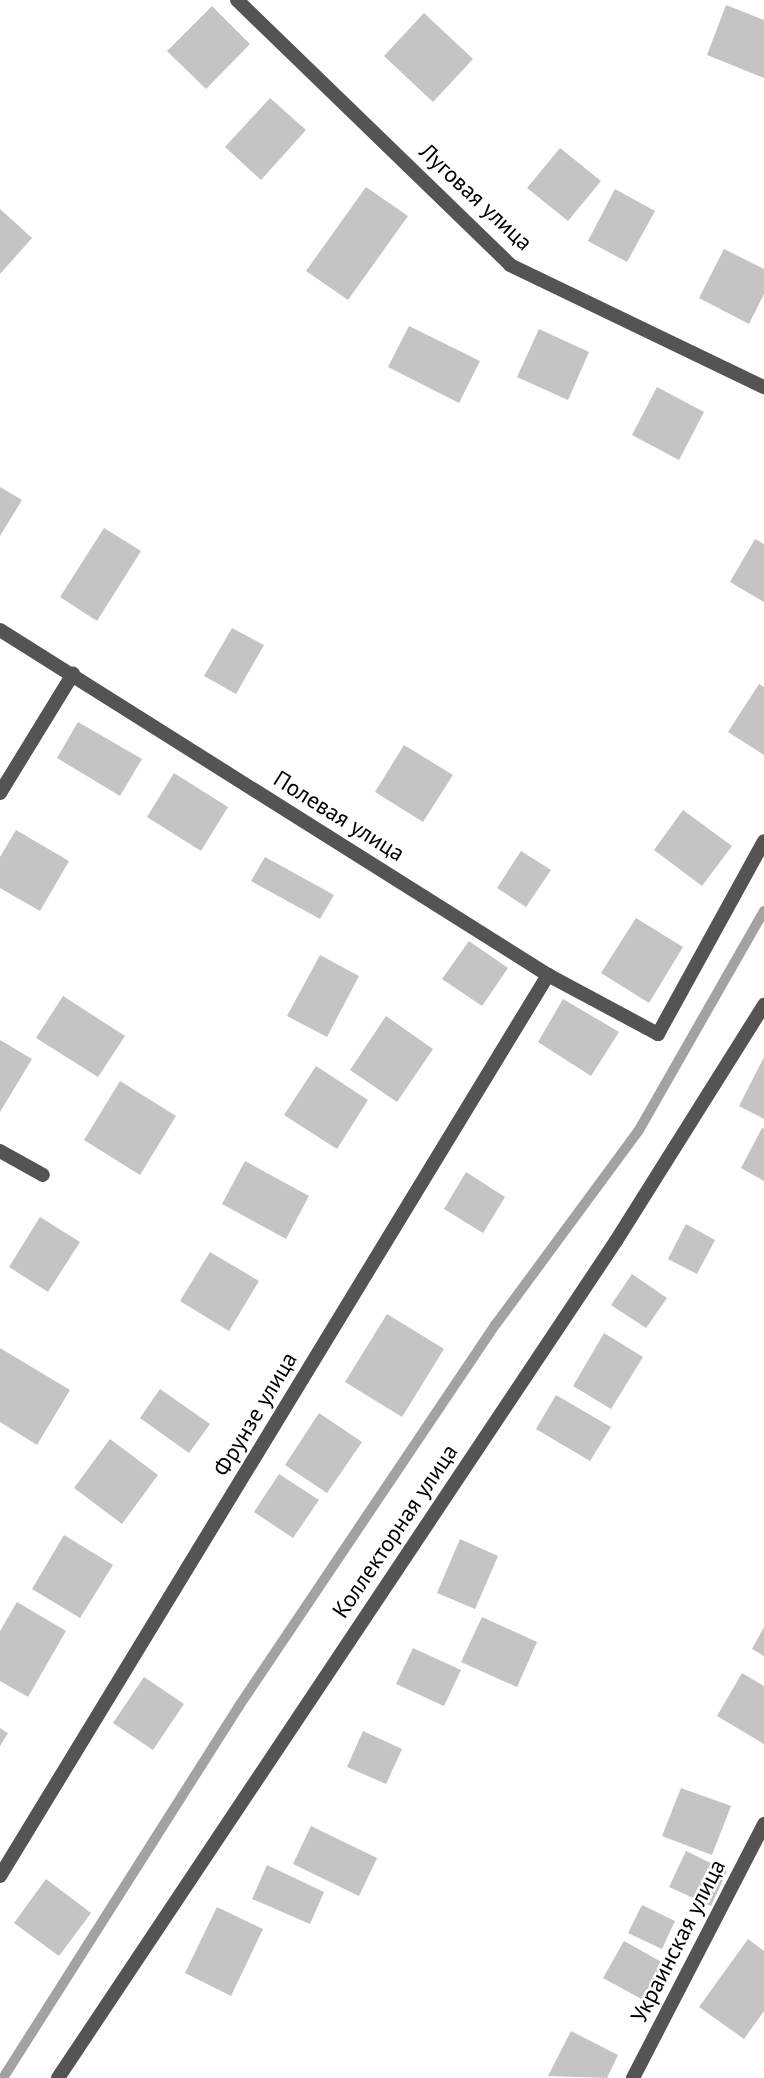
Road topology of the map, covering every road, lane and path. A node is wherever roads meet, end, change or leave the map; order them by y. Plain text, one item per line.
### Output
1 (237, 0) edge
2 (764, 387) edge
3 (0, 630) edge
4 (73, 674) junction
5 (0, 793) edge
6 (764, 842) edge
7 (548, 975) junction
8 (764, 1005) edge
9 (0, 1151) edge
10 (43, 1175) dead end
11 (764, 1825) edge
12 (0, 1875) edge
13 (58, 2078) edge
14 (633, 2078) edge

1 - 2 street, Луговая улица
3 - 4 street, Полевая улица
4 - 5 street
4 - 7 street, Полевая улица
6 - 7 street, Полевая улица
7 - 12 street, Фрунзе улица
8 - 13 street, Коллекторная улица
9 - 10 street
11 - 14 street, Украинская улица

